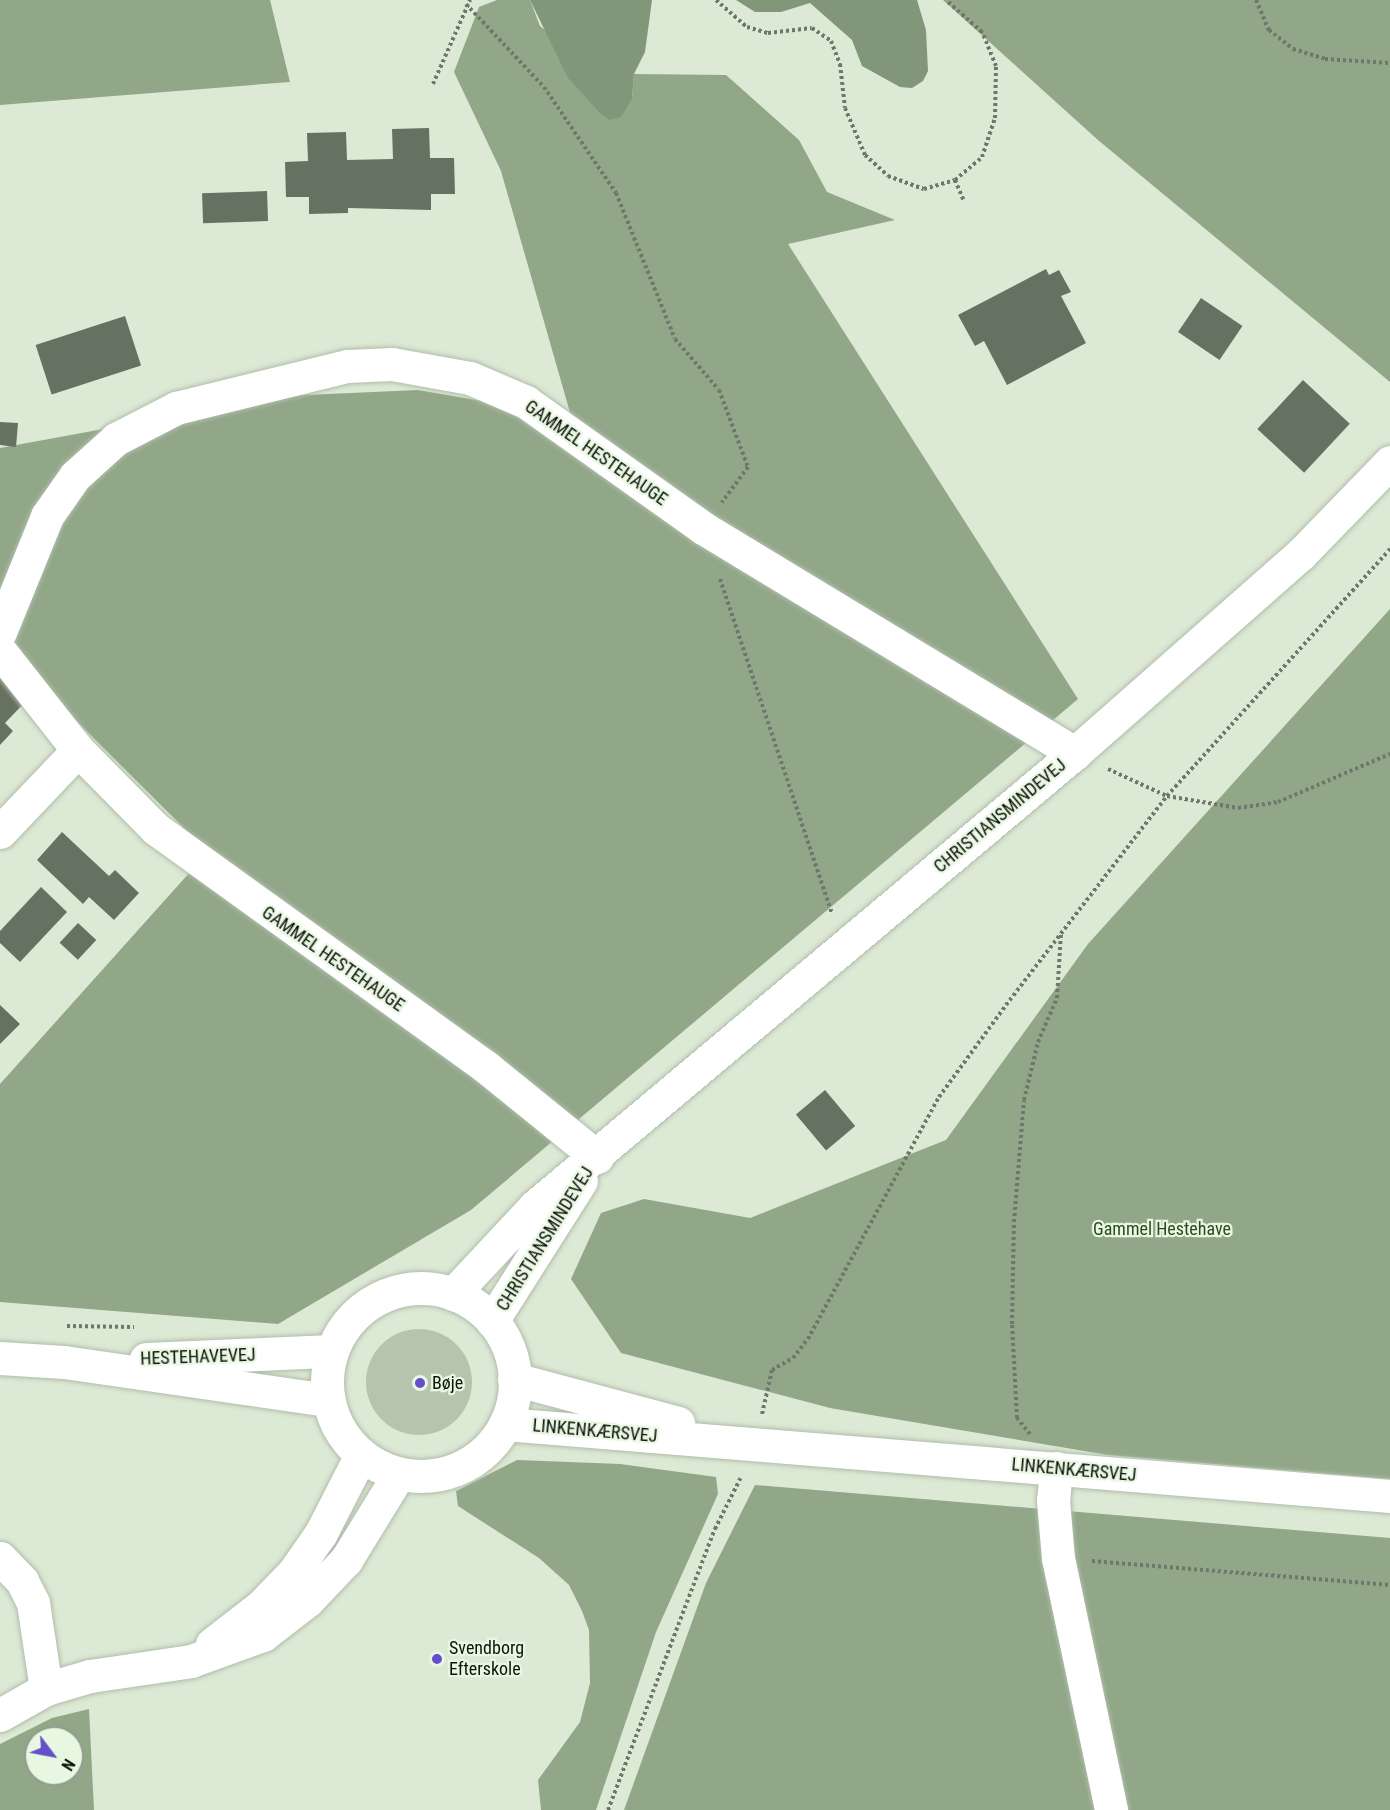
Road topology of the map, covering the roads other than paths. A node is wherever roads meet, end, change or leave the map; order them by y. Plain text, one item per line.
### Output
1 (1390, 462) edge
2 (0, 632) edge
3 (0, 651) edge
4 (78, 750) junction
5 (1075, 753) junction
6 (0, 832) edge
7 (597, 1157) junction
8 (453, 1294) junction
9 (492, 1321) junction
10 (332, 1351) junction
11 (0, 1358) edge
12 (64, 1362) junction
13 (514, 1379) junction
14 (328, 1400) junction
15 (505, 1424) junction
16 (758, 1444) junction
17 (361, 1455) junction
18 (1056, 1468) junction
19 (399, 1474) junction
20 (1390, 1496) edge
21 (0, 1558) edge
22 (191, 1661) junction
23 (46, 1689) junction
24 (0, 1716) edge
25 (1111, 1810) edge

1 - 5 street, CHRISTIANSMINDEVEJ
2 - 5 street, GAMMEL HESTEHAUGE
3 - 4 street, GAMMEL HESTEHAUGE
4 - 6 street
4 - 7 street, GAMMEL HESTEHAUGE
5 - 7 street, CHRISTIANSMINDEVEJ
7 - 8 street, CHRISTIANSMINDEVEJ
7 - 9 street, CHRISTIANSMINDEVEJ
8 - 9 street
8 - 10 street
9 - 13 street
10 - 12 street, HESTEHAVEVEJ
10 - 14 street
11 - 12 street, HESTEHAVEVEJ
12 - 14 street, HESTEHAVEVEJ
13 - 15 street
13 - 16 street, LINKENKÆRSVEJ
14 - 17 street
15 - 16 street, LINKENKÆRSVEJ
15 - 19 street
16 - 18 street, LINKENKÆRSVEJ
17 - 19 street
17 - 22 street
18 - 20 street, LINKENKÆRSVEJ
18 - 25 street
19 - 22 street
21 - 23 street
22 - 23 street
23 - 24 street

